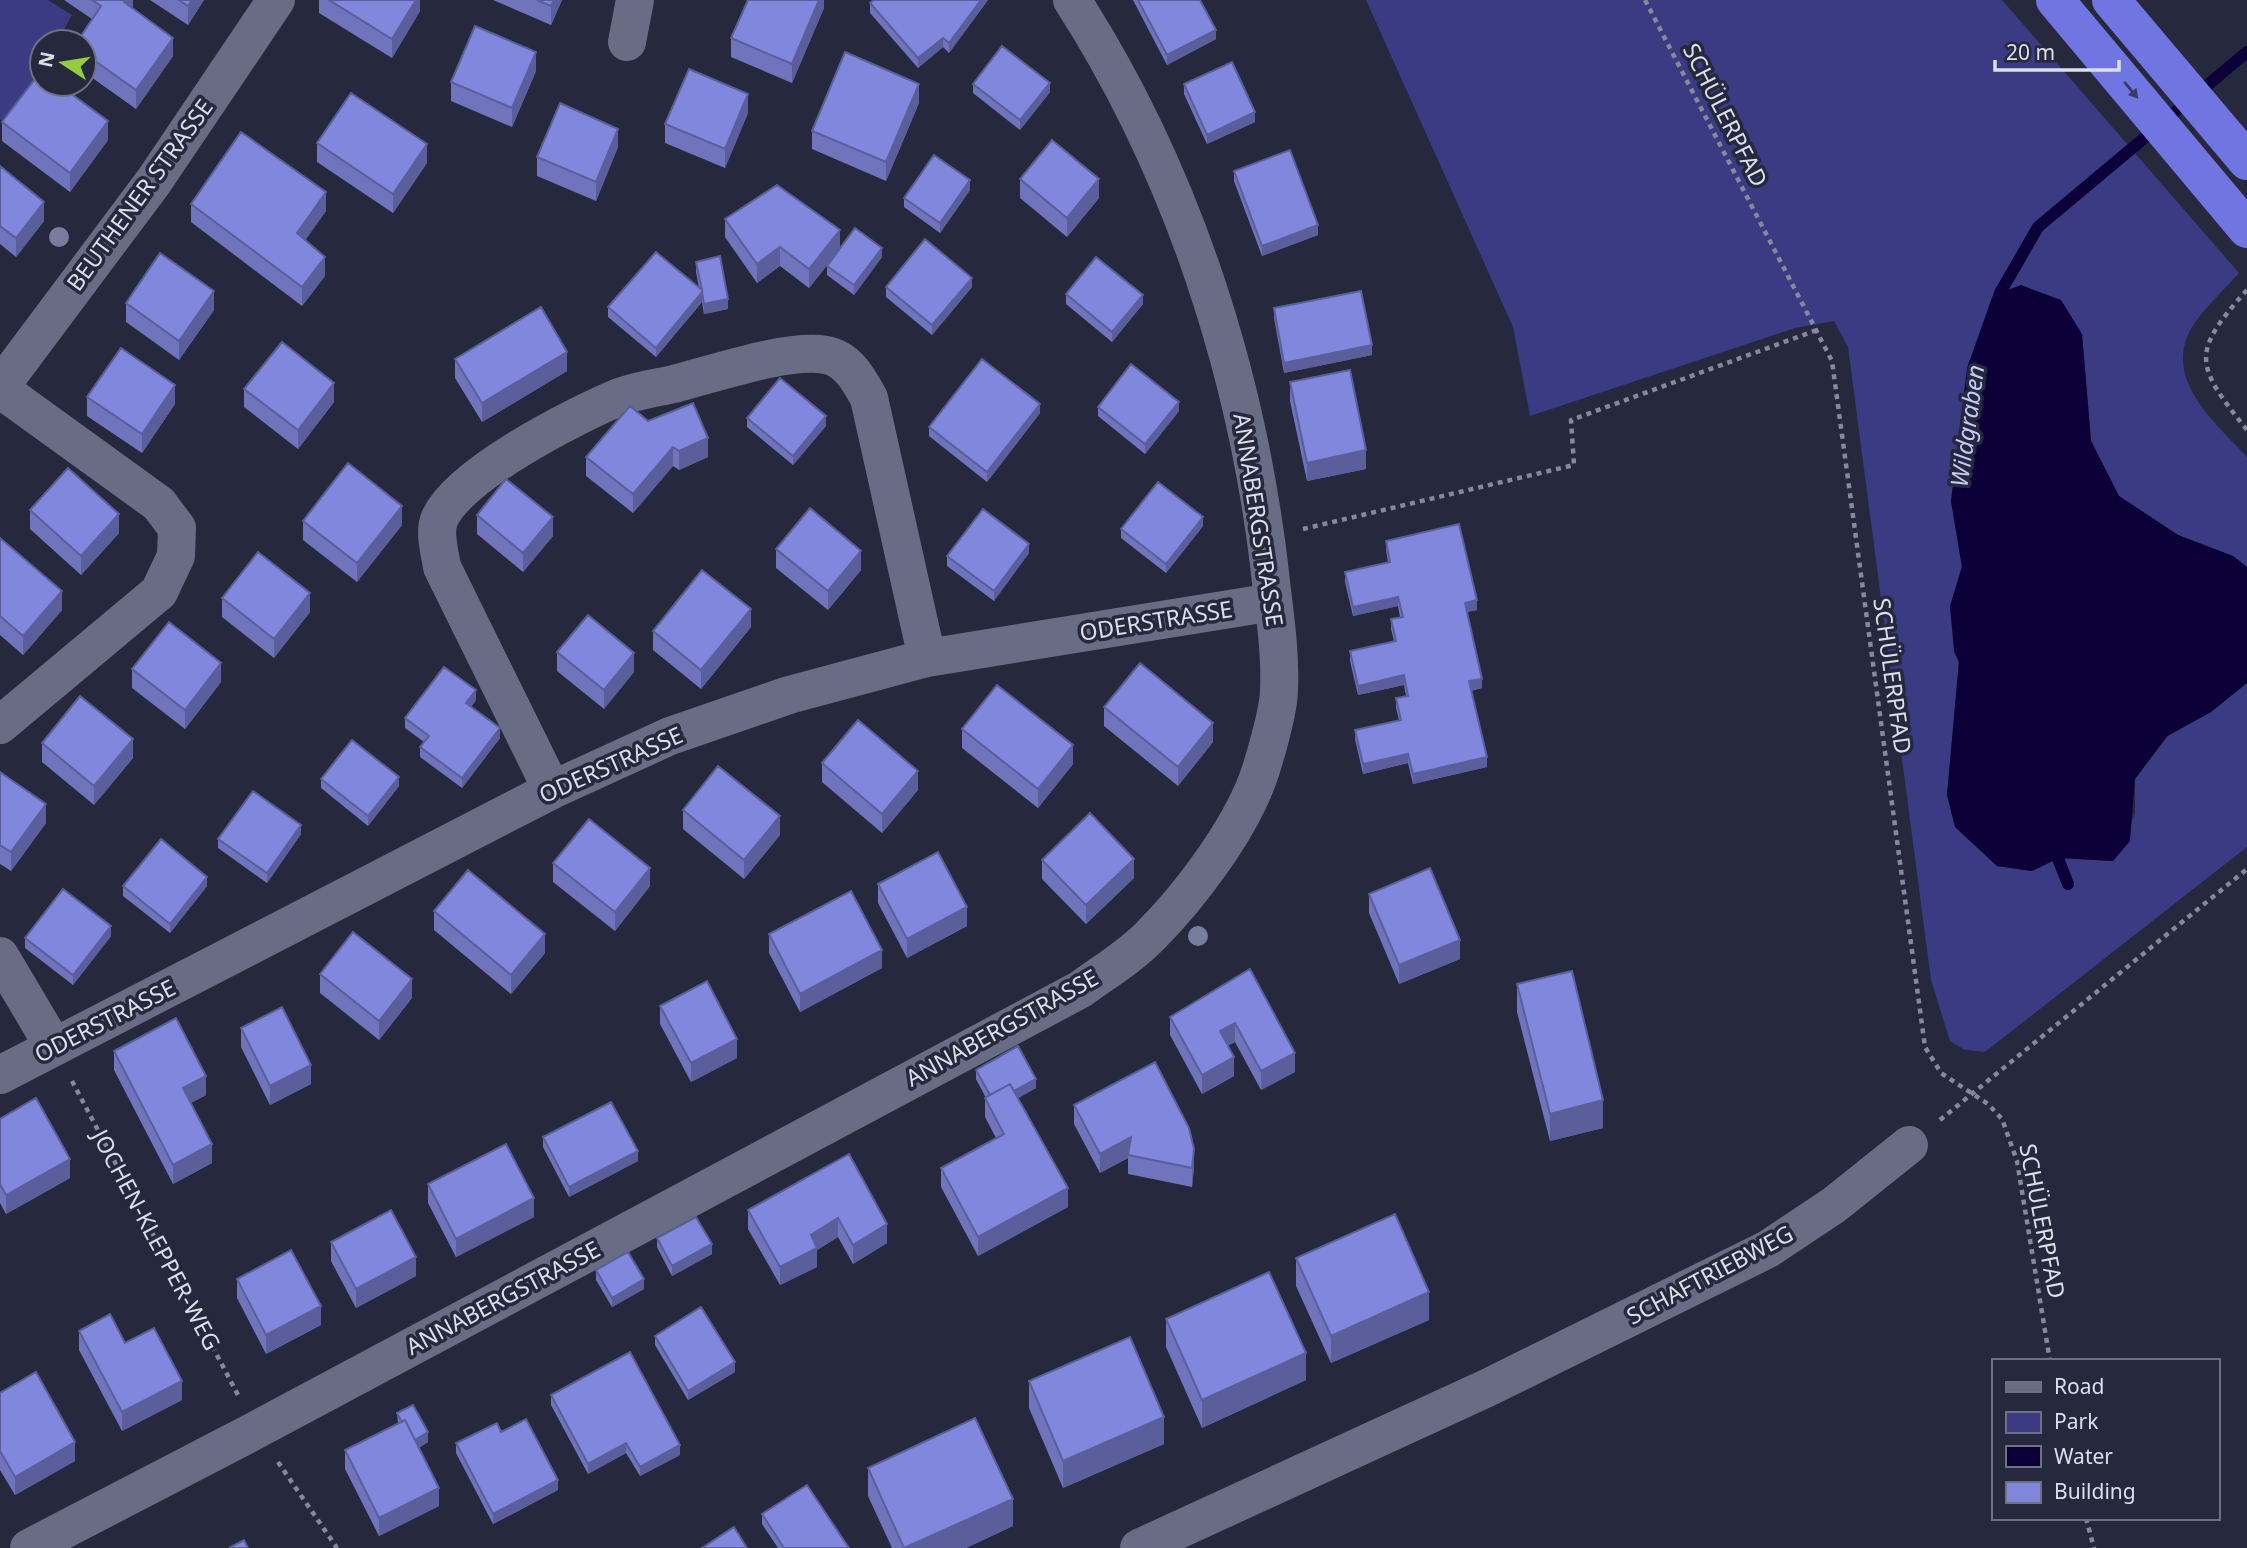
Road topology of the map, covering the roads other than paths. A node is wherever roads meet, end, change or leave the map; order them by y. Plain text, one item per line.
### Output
1 (276, 0) edge
2 (635, 0) edge
3 (1072, 0) edge
4 (2055, 0) edge
5 (2111, 0) edge
6 (627, 42) dead end
7 (2247, 161) edge
8 (2247, 229) edge
9 (0, 388) edge
10 (1273, 602) junction
11 (927, 658) junction
12 (0, 725) edge
13 (552, 790) junction
14 (0, 956) edge
15 (62, 1061) junction
16 (0, 1076) edge
17 (1909, 1145) road end
18 (29, 1548) edge
19 (1139, 1548) edge

1 - 9 street, BEUTHENER STRASSE
2 - 6 street
3 - 10 street, ANNABERGSTRASSE
4 -> 8 highway
5 - 7 highway
9 - 12 street
10 - 11 street, ODERSTRASSE
10 - 18 street, ANNABERGSTRASSE
11 - 13 street, ODERSTRASSE
11 - 13 street
13 - 15 street, ODERSTRASSE
14 - 15 street
15 - 16 street, ODERSTRASSE
17 - 19 street, SCHAFTRIEBWEG

